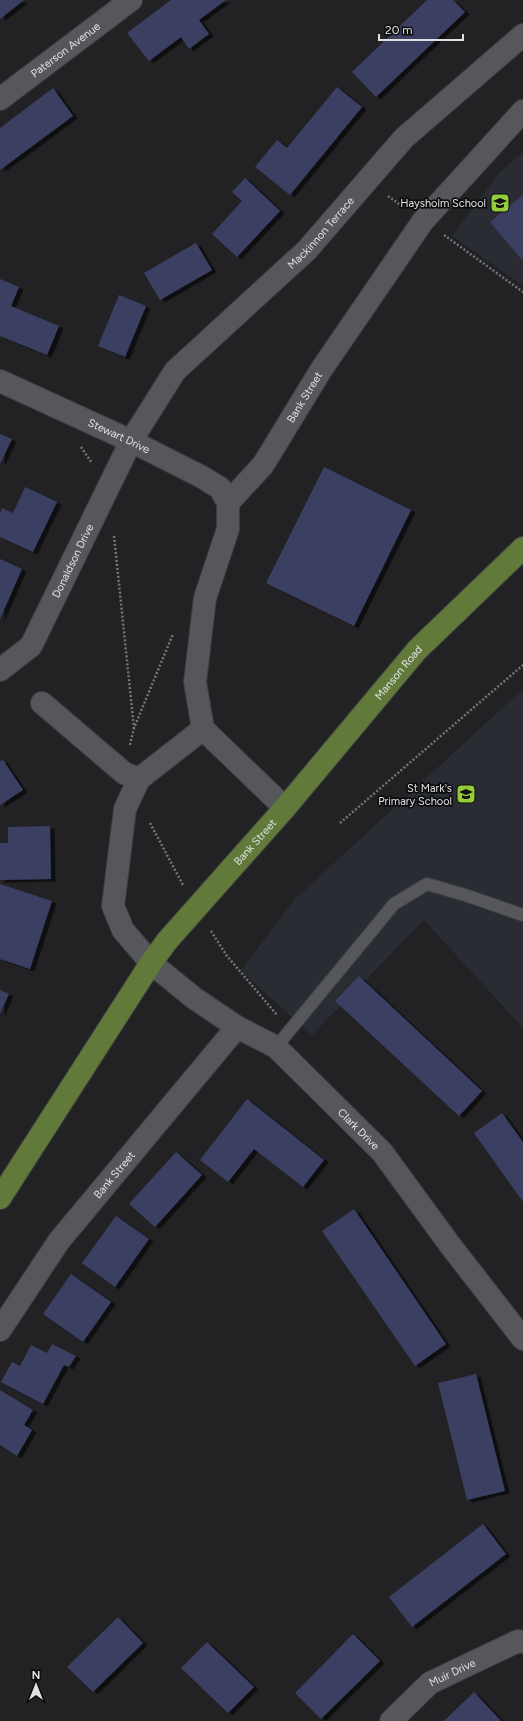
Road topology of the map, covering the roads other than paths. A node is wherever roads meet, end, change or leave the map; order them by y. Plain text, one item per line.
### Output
1 (131, 0) edge
2 (523, 35) edge
3 (0, 99) edge
4 (523, 111) edge
5 (0, 381) edge
6 (131, 441) junction
7 (228, 503) junction
8 (523, 548) edge
9 (0, 670) edge
10 (42, 703) dead end
11 (203, 729) junction
12 (132, 776) junction
13 (285, 808) junction
14 (523, 915) edge
15 (151, 963) junction
16 (238, 1027) junction
17 (276, 1047) junction
18 (0, 1198) edge
19 (0, 1330) edge
20 (523, 1340) edge
21 (523, 1642) edge
22 (391, 1721) edge

1 - 3 street, Paterson Avenue
2 - 6 street, Mackinnon Terrace
4 - 7 street, Bank Street
5 - 6 street, Stewart Drive
6 - 7 street, Stewart Drive
6 - 9 street, Donaldson Drive
7 - 11 street
8 - 13 main road, Manson Road
10 - 12 street
11 - 12 street
11 - 13 street
12 - 15 street
13 - 15 main road, Bank Street
14 - 17 lane
15 - 16 street, Clark Drive
15 - 18 main road, Bank Street
16 - 17 street, Clark Drive
16 - 19 street, Bank Street
17 - 20 street, Clark Drive
21 - 22 street, Muir Drive

